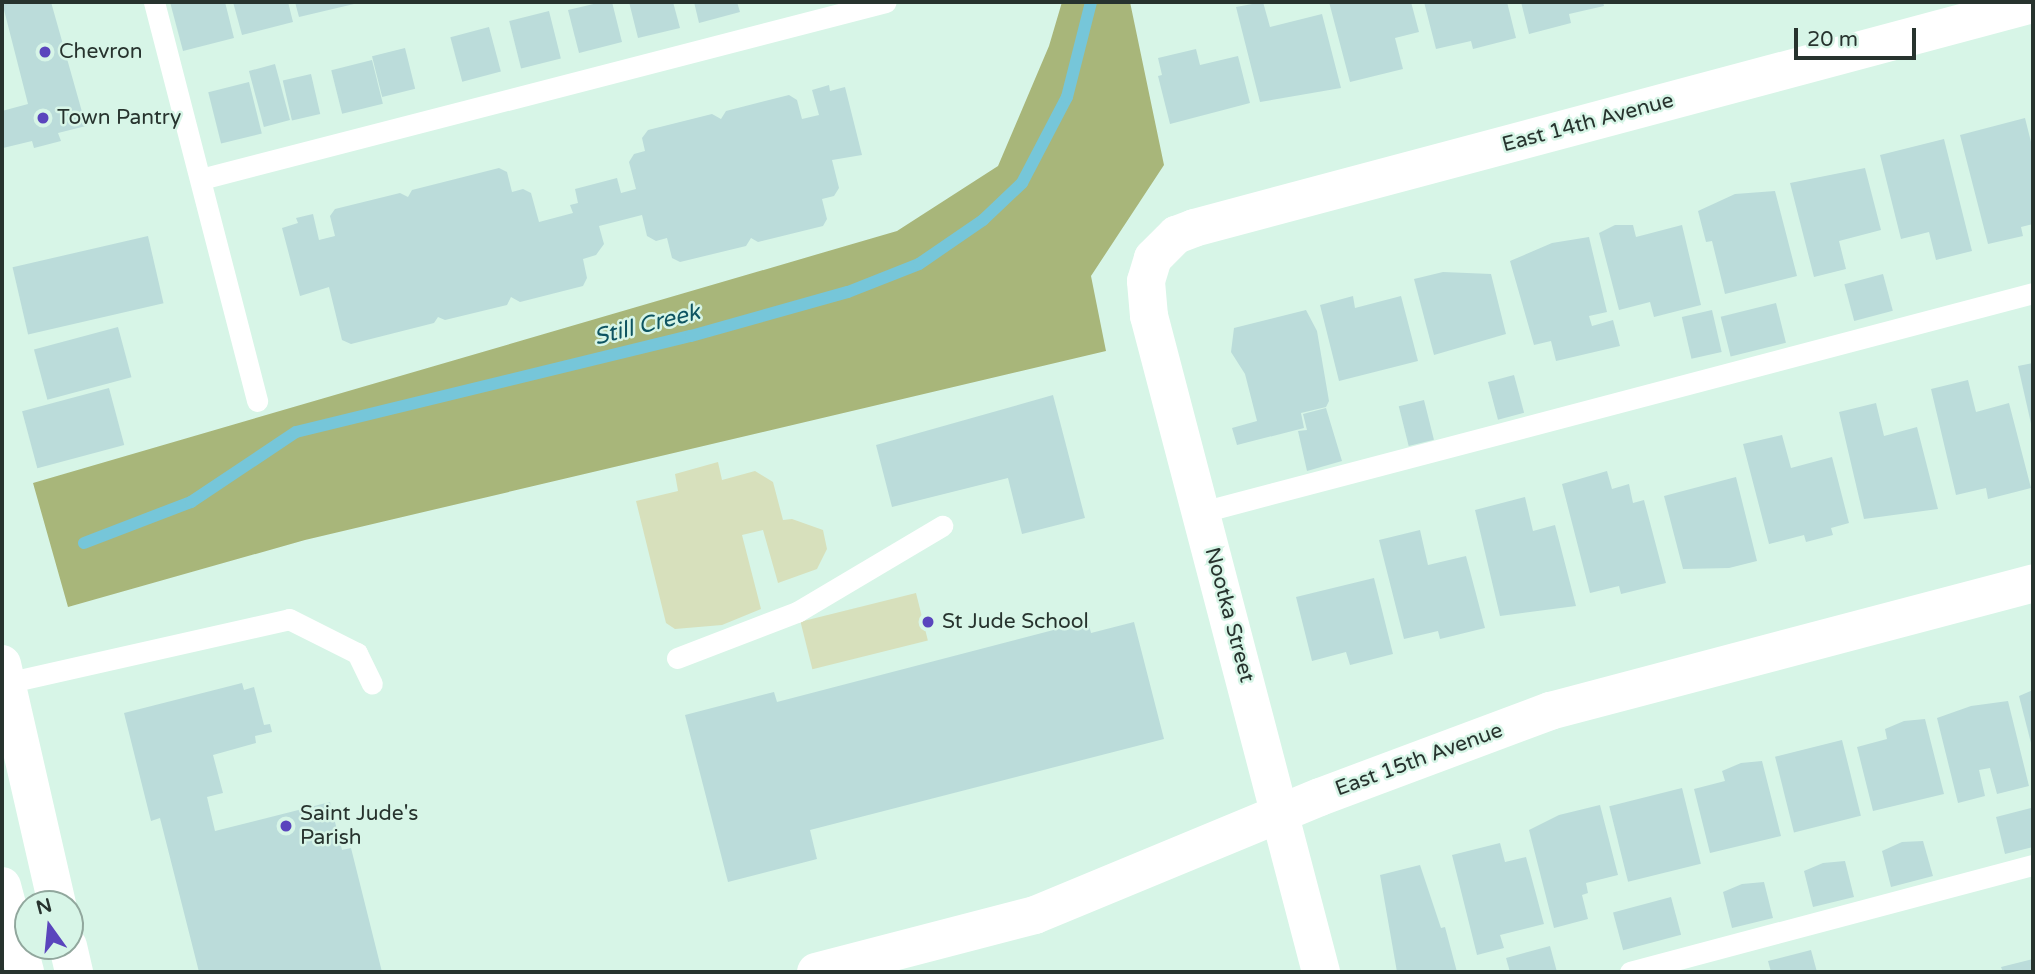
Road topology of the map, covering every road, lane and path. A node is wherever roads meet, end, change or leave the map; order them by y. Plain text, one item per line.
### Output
1 (154, 2) edge
2 (886, 2) edge
3 (2033, 4) edge
4 (201, 179) junction
5 (1153, 258) joint
6 (2033, 293) edge
7 (257, 401) dead end
8 (1202, 512) junction
9 (942, 526) dead end
10 (2033, 583) edge
11 (677, 658) dead end
12 (4, 673) edge
13 (372, 684) dead end
14 (1280, 814) junction
15 (2033, 865) edge
16 (2, 886) edge
17 (54, 890) edge
18 (25, 972) edge
19 (817, 972) edge
20 (1321, 972) edge
21 (1630, 972) edge

1 - 4 lane
2 - 4 lane
3 - 5 street, East 14th Avenue
4 - 7 lane
5 - 8 street, Nootka Street
6 - 8 lane
8 - 14 street, Nootka Street
9 - 11 lane
10 - 14 street, East 15th Avenue
12 - 13 lane
12 - 17 street
14 - 19 street, East 15th Avenue
14 - 20 street, Nootka Street
15 - 21 lane
16 - 18 street

